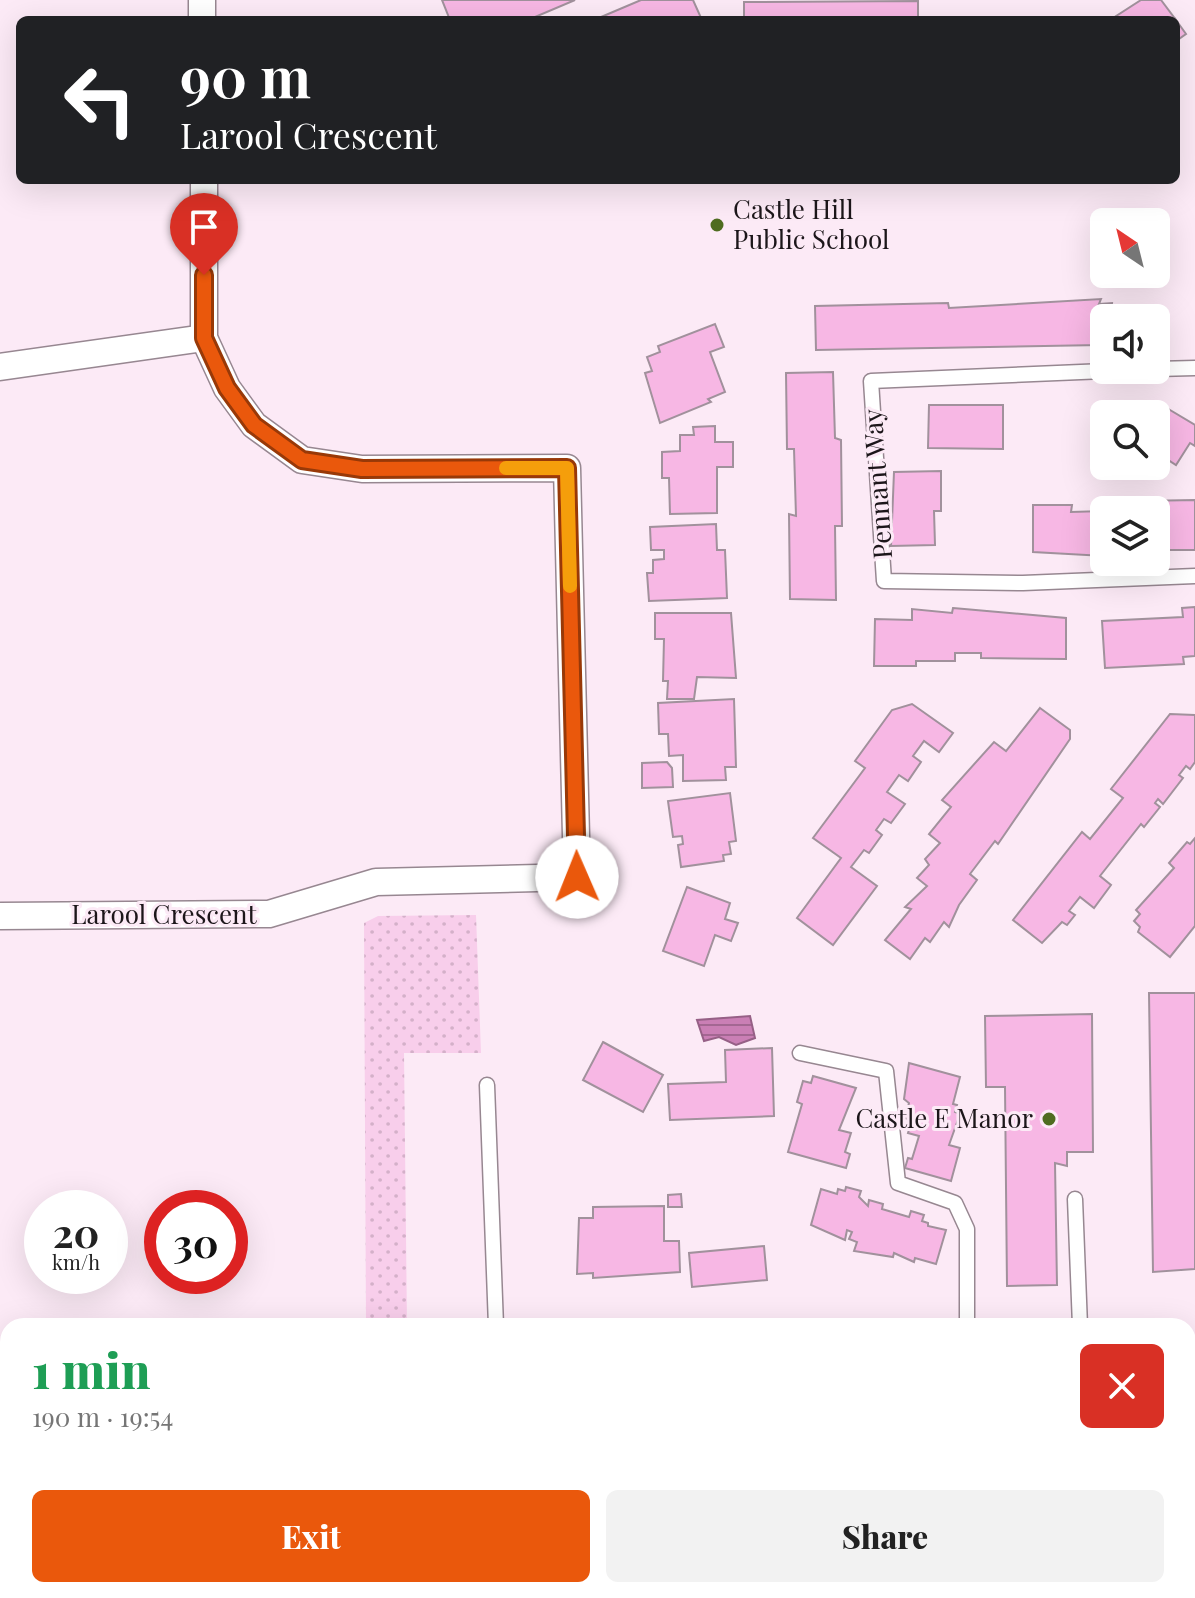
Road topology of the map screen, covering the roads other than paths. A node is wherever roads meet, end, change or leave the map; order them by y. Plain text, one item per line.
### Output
1 (204, 184) edge
2 (204, 338) junction
3 (0, 367) edge
4 (1195, 368) edge
5 (1170, 369) edge
6 (1090, 372) edge
7 (1195, 576) edge
8 (0, 916) edge
9 (800, 1053) dead end
10 (487, 1085) dead end
11 (1075, 1199) dead end
12 (496, 1318) edge
13 (967, 1318) edge
14 (1080, 1318) edge

1 - 2 street
2 - 3 street
2 - 8 street, Larool Crescent
4 - 5 lane
6 - 7 lane, Pennant Way
9 - 13 lane
10 - 12 lane
11 - 14 lane

